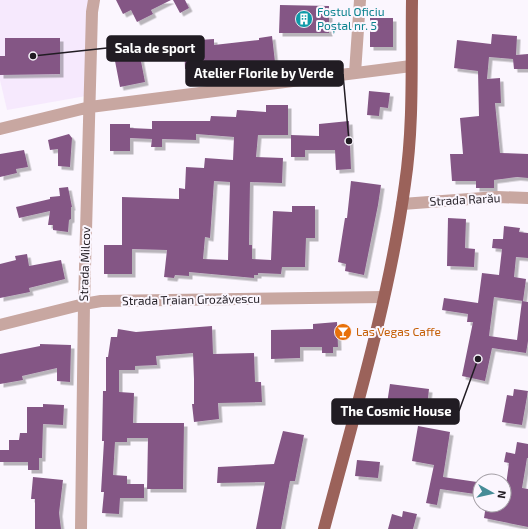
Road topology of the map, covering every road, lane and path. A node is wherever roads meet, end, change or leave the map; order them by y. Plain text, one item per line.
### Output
1 (94, 0) edge
2 (360, 0) edge
3 (412, 0) edge
4 (411, 66) junction
5 (355, 72) junction
6 (90, 107) junction
7 (0, 129) edge
8 (528, 198) edge
9 (402, 204) junction
10 (384, 297) junction
11 (84, 304) junction
12 (0, 325) edge
13 (81, 529) edge
14 (324, 529) edge

1 - 6 street, Strada Milcov
2 - 5 street
3 - 4 main road
4 - 5 street
4 - 9 main road
5 - 6 street
6 - 7 street
6 - 11 street, Strada Milcov
8 - 9 street, Strada Rarău
9 - 10 main road
10 - 11 street, Strada Traian Grozăvescu
10 - 14 main road
11 - 12 street, Strada Traian Grozăvescu
11 - 13 street, Strada Milcov

